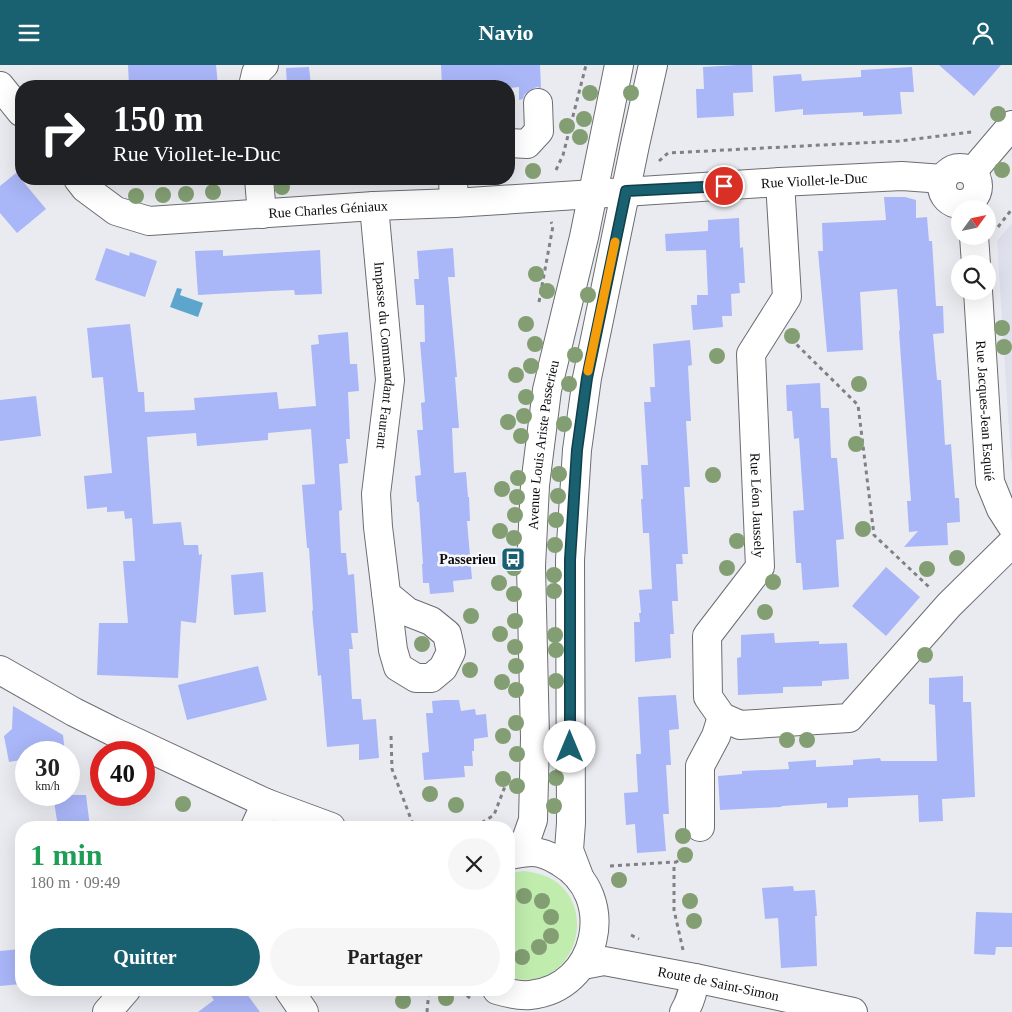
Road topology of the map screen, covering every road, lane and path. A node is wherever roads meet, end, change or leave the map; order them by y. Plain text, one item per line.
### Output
1 (264, 65) edge
2 (586, 65) edge
3 (619, 65) edge
4 (653, 65) edge
5 (254, 80) edge
6 (0, 86) edge
7 (538, 103) dead end
8 (15, 104) edge
9 (1012, 125) edge
10 (979, 131) dead end
11 (515, 143) edge
12 (972, 172) junction
13 (553, 178) dead end
14 (942, 179) junction
15 (780, 182) junction
16 (83, 185) edge
17 (260, 185) edge
18 (454, 191) edge
19 (626, 191) junction
20 (592, 194) junction
21 (972, 200) edge
22 (951, 201) edge
23 (374, 206) junction
24 (1012, 209) edge
25 (262, 214) junction
26 (996, 223) edge
27 (979, 300) edge
28 (772, 321) junction
29 (1012, 526) edge
30 (1012, 543) edge
31 (386, 595) dead end
32 (949, 605) junction
33 (0, 670) edge
34 (722, 717) junction
35 (391, 736) dead end
36 (261, 815) edge
37 (296, 821) edge
38 (412, 821) edge
39 (700, 827) joint
40 (515, 850) edge
41 (515, 854) edge
42 (676, 862) junction
43 (610, 866) dead end
44 (580, 879) junction
45 (683, 952) dead end
46 (583, 965) junction
47 (695, 978) junction
48 (562, 985) junction
49 (515, 995) edge
50 (121, 996) edge
51 (293, 996) edge
52 (428, 996) edge
53 (489, 996) edge
54 (107, 1012) edge
55 (304, 1012) edge
56 (427, 1012) edge
57 (496, 1012) edge
58 (546, 1012) edge
59 (684, 1012) edge
60 (853, 1012) edge

1 - 5 street
2 - 13 path
3 - 20 street, Avenue Louis Ariste Passerieu
4 - 19 street
6 - 8 street
7 - 11 street
9 - 12 street
10 - 19 path
12 - 14 street
12 - 21 street
14 - 15 street, Rue Viollet-le-Duc
14 - 22 street
15 - 19 street, Rue Viollet-le-Duc
15 - 28 street, Rue Léon Jaussely
16 - 25 street, Rue Charles Géniaux
17 - 25 street
18 - 20 street, Rue Charles Géniaux
18 - 23 street, Rue Charles Géniaux
19 - 20 street, Rue Viollet-le-Duc
19 - 44 street
20 - 40 street, Avenue Louis Ariste Passerieu
23 - 25 street, Rue Charles Géniaux
23 - 31 street, Impasse du Commandant Faurant
24 - 26 path
27 - 29 street, Rue Jacques-Jean Esquié
28 - 32 path
28 - 34 street, Rue Léon Jaussely
30 - 32 street
32 - 34 street
33 - 36 street
34 - 39 street
35 - 38 path
36 - 37 street
39 - 42 path
41 - 44 street
42 - 43 path
42 - 45 path
44 - 46 street
46 - 47 street, Route de Saint-Simon
46 - 48 street
47 - 59 street
47 - 60 street, Route de Saint-Simon
48 - 49 street
48 - 58 street
50 - 54 street
51 - 55 street
52 - 56 path
53 - 57 street

